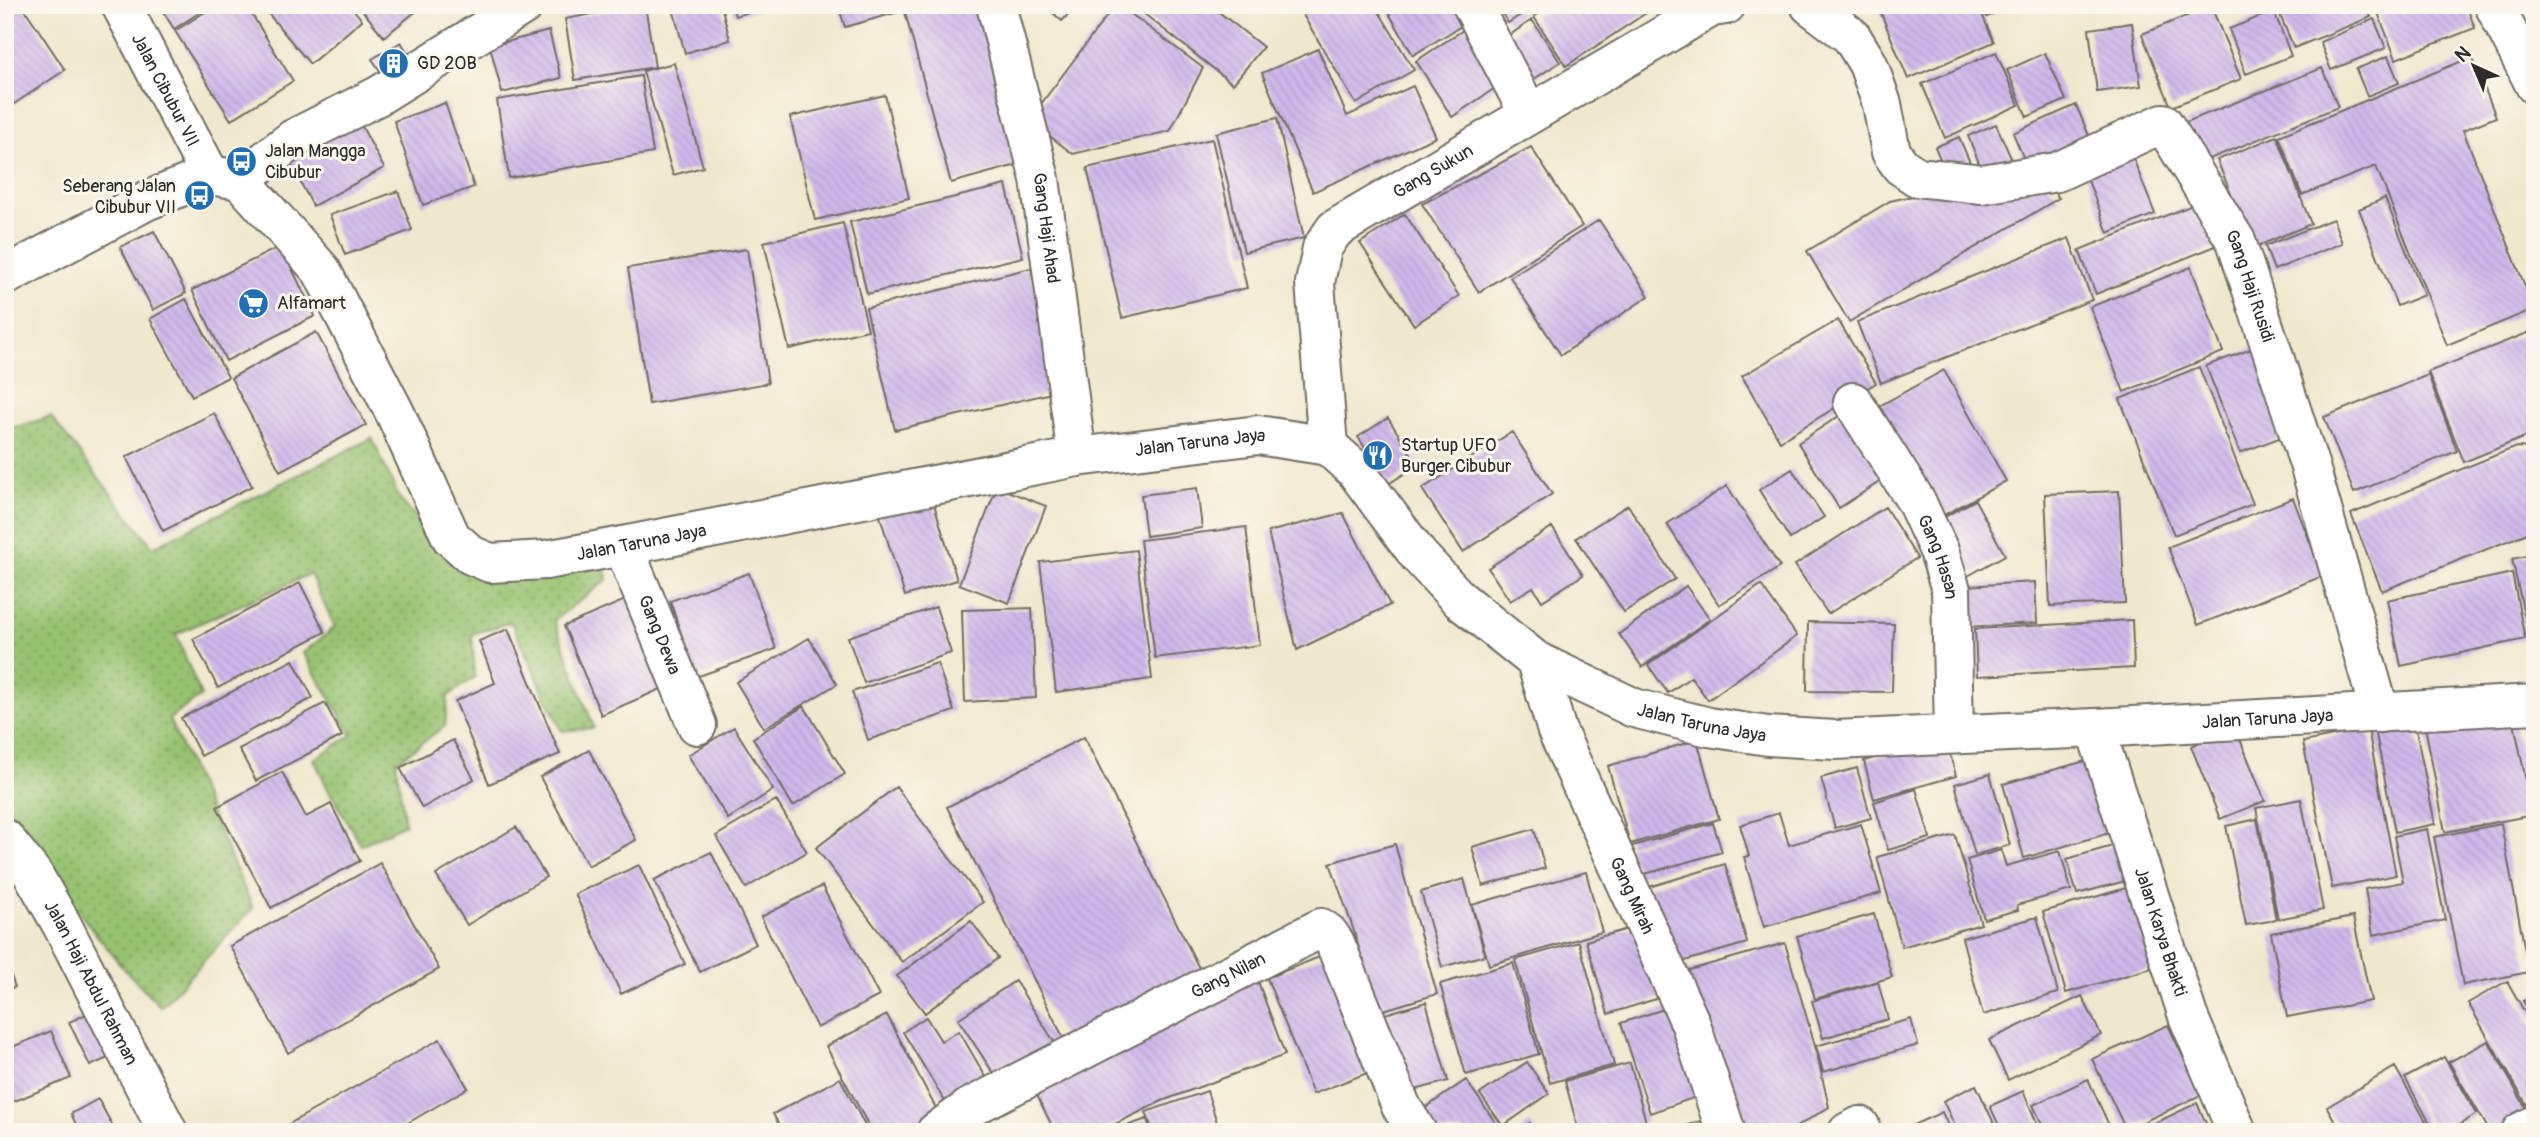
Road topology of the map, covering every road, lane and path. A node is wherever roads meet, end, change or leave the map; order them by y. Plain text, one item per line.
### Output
1 (121, 5) edge
2 (524, 5) edge
3 (996, 5) edge
4 (1472, 5) edge
5 (1726, 5) edge
6 (1810, 5) edge
7 (2494, 5) edge
8 (2535, 85) edge
9 (1530, 114) junction
10 (225, 178) junction
11 (5, 276) edge
12 (1853, 402) dead end
13 (1328, 446) junction
14 (1077, 457) junction
15 (623, 546) junction
16 (1536, 661) junction
17 (2533, 710) edge
18 (2380, 713) junction
19 (697, 725) dead end
20 (2095, 728) junction
21 (1954, 733) junction
22 (5, 839) edge
23 (2535, 1125) edge
24 (168, 1132) edge
25 (936, 1132) edge
26 (1418, 1132) edge
27 (1726, 1132) edge
28 (2237, 1132) edge
29 (2521, 1132) edge

1 - 10 street, Jalan Cibubur VII
2 - 10 street
3 - 14 street, Gang Haji Ahad
4 - 9 street
5 - 9 street, Gang Sukun
6 - 18 street, Gang Haji Rusidi
7 - 8 street
9 - 13 street, Gang Sukun
10 - 11 street
10 - 15 street, Jalan Taruna Jaya
12 - 21 street, Gang Hasan
13 - 14 street, Jalan Taruna Jaya
13 - 16 street, Jalan Taruna Jaya
14 - 15 street, Jalan Taruna Jaya
15 - 19 street, Gang Dewa
16 - 21 street, Jalan Taruna Jaya
16 - 27 street, Gang Mirah
17 - 18 street, Jalan Taruna Jaya
18 - 20 street, Jalan Taruna Jaya
20 - 21 street, Jalan Taruna Jaya
20 - 28 street, Jalan Karya Bhakti
22 - 24 street, Jalan Haji Abdul Rahman
23 - 29 street
25 - 26 street, Gang Nilan

